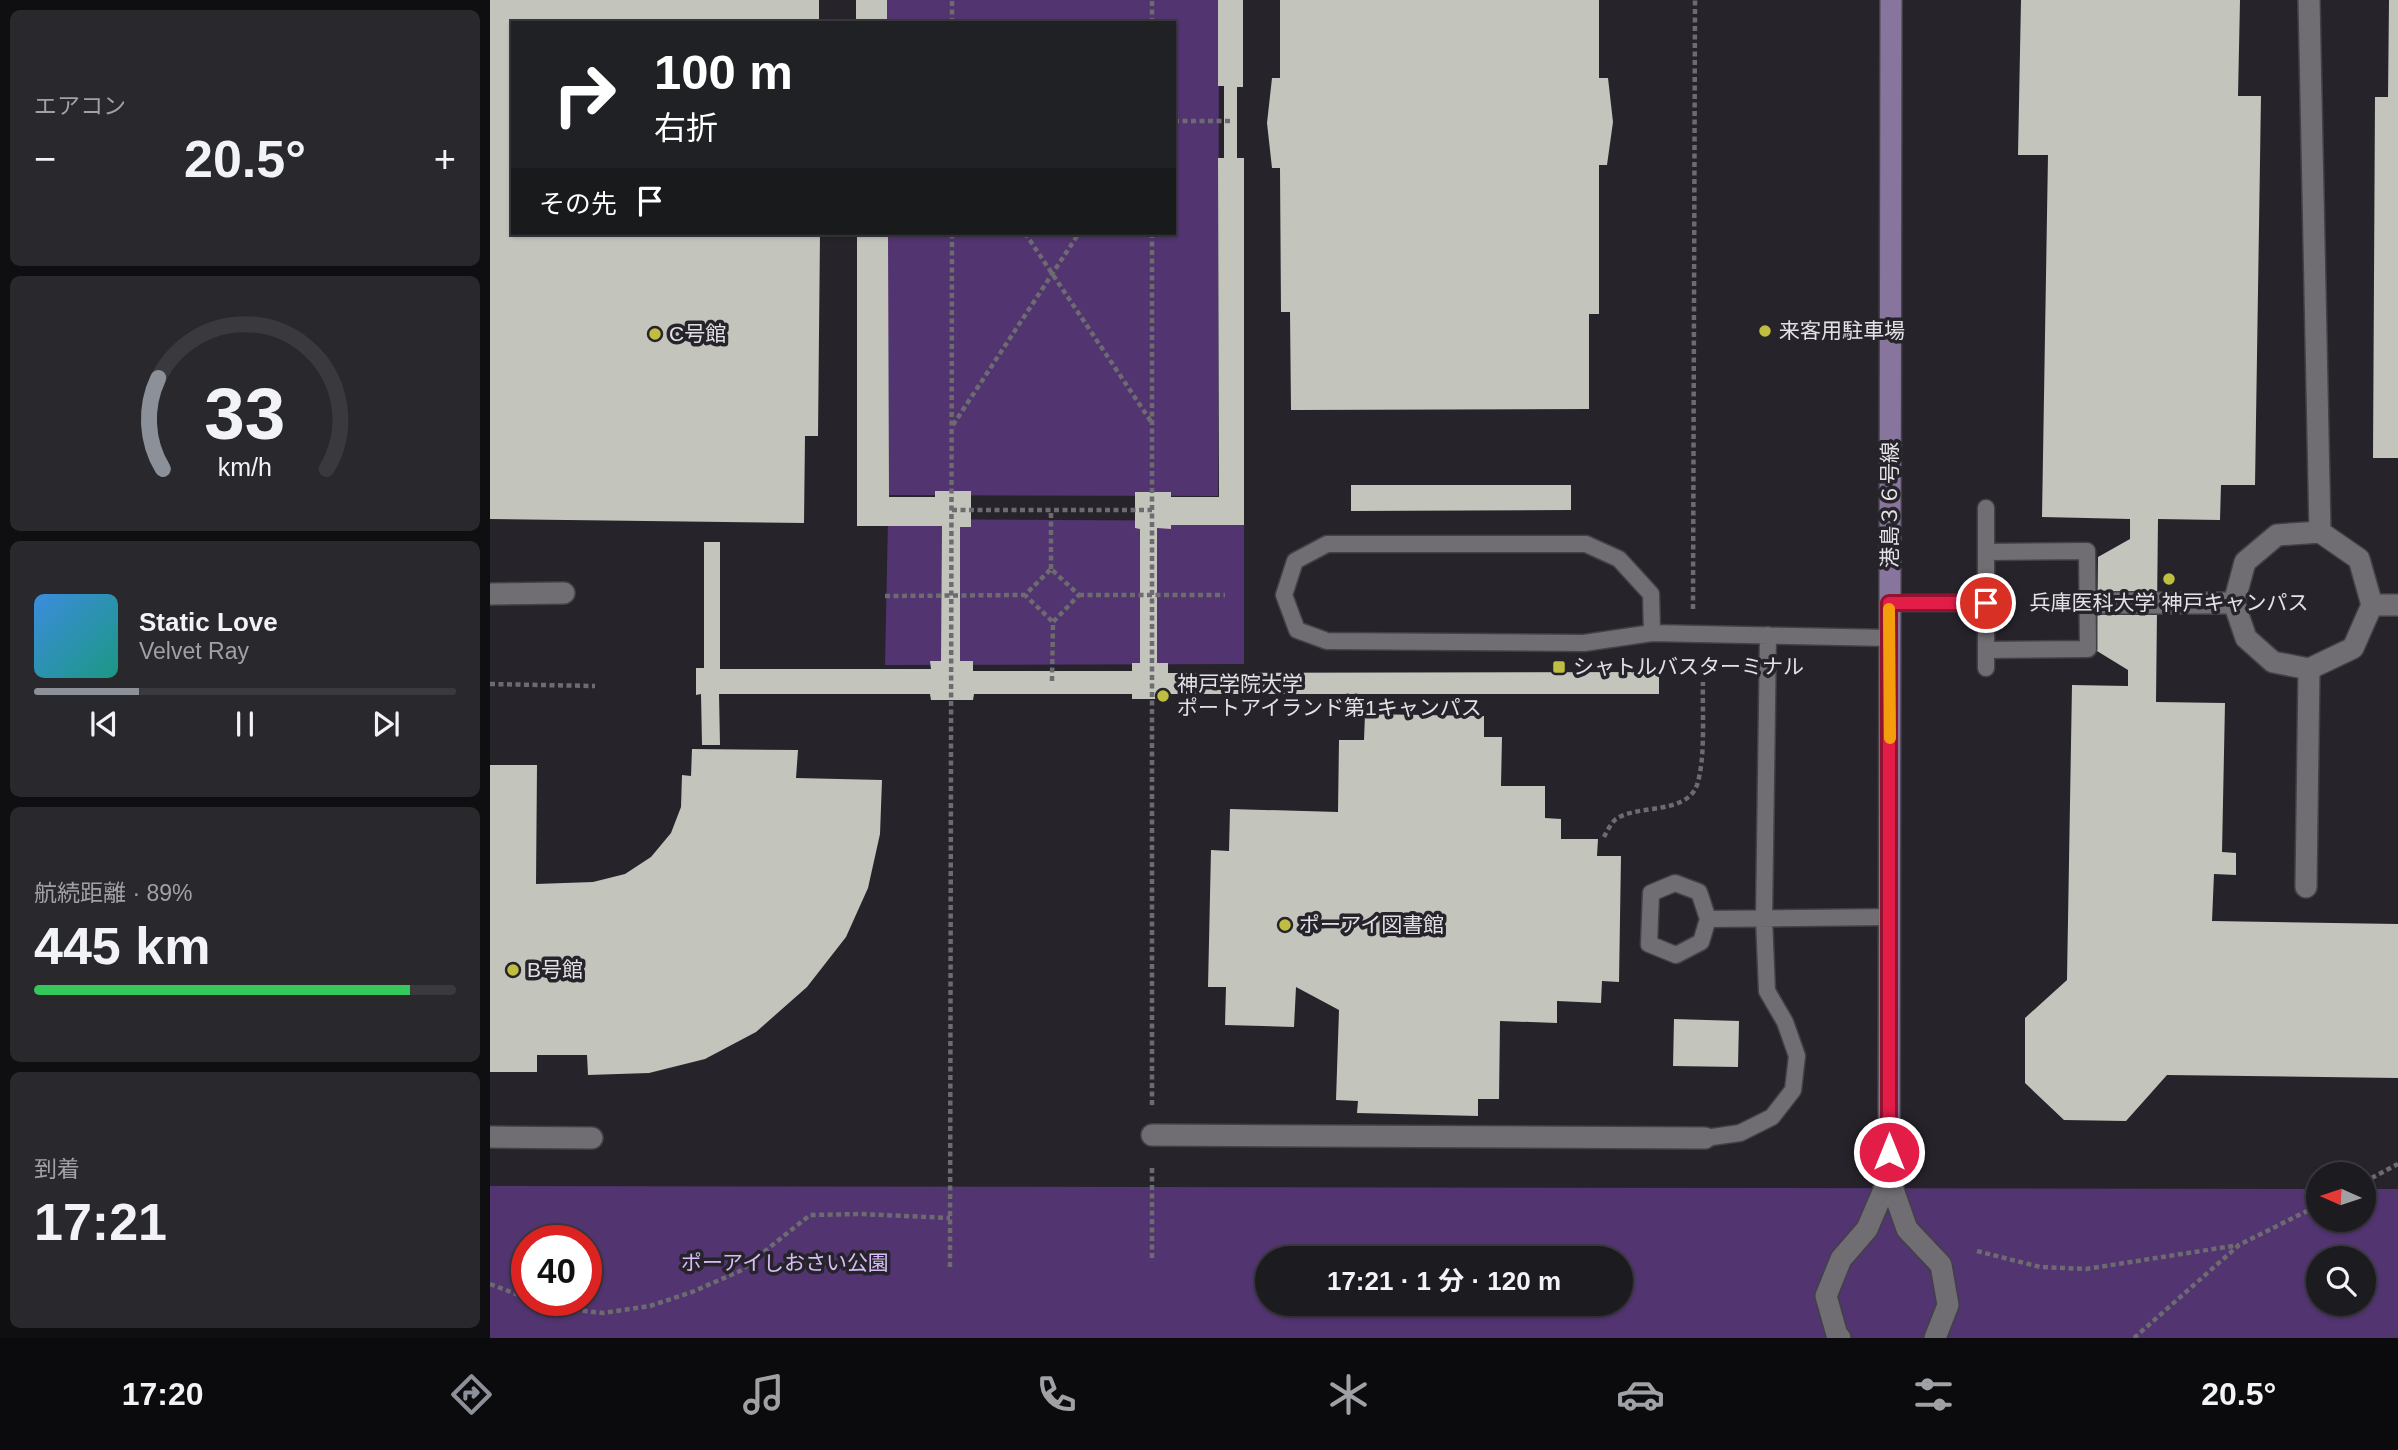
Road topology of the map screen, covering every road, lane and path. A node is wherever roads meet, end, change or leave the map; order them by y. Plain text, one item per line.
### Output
1 (952, 0) edge
2 (1152, 0) edge
3 (1695, 0) edge
4 (1891, 0) edge
5 (2309, 0) edge
6 (952, 21) edge
7 (1152, 21) edge
8 (1176, 121) edge
9 (1230, 121) dead end
10 (952, 235) edge
11 (1026, 235) edge
12 (1078, 235) edge
13 (1152, 235) edge
14 (1052, 274) junction
15 (1152, 424) junction
16 (953, 425) junction
17 (1986, 508) dead end
18 (952, 510) junction
19 (1051, 510) junction
20 (1152, 510) junction
21 (2320, 532) junction
22 (1986, 552) junction
23 (1051, 569) junction
24 (564, 593) dead end
25 (490, 594) edge
26 (950, 595) junction
27 (1026, 595) junction
28 (1079, 595) junction
29 (1225, 595) dead end
30 (885, 596) dead end
31 (1889, 603) junction
32 (1986, 603) junction
33 (2088, 603) junction
34 (2234, 603) junction
35 (2372, 605) junction
36 (2398, 605) edge
37 (1053, 622) junction
38 (1652, 632) junction
39 (1693, 635) junction
40 (1768, 635) junction
41 (1890, 638) junction
42 (1986, 650) junction
43 (1986, 668) dead end
44 (2309, 669) junction
45 (1052, 681) dead end
46 (1703, 682) dead end
47 (490, 684) edge
48 (595, 686) dead end
49 (1604, 837) dead end
50 (2306, 887) dead end
51 (1889, 917) junction
52 (1708, 919) junction
53 (1764, 919) junction
54 (1152, 1135) junction
55 (490, 1137) edge
56 (592, 1138) dead end
57 (1705, 1138) joint
58 (2398, 1164) edge
59 (2376, 1176) edge
60 (1889, 1178) junction
61 (2306, 1212) edge
62 (950, 1218) junction
63 (2239, 1245) junction
64 (1977, 1251) dead end
65 (1152, 1258) dead end
66 (950, 1267) dead end
67 (490, 1283) edge
68 (511, 1292) edge
69 (602, 1313) edge
70 (1840, 1338) edge
71 (1934, 1338) edge
72 (2134, 1338) edge

1 - 6 path
2 - 7 path
3 - 39 path
4 - 31 street, 港島３６号線
5 - 21 street
8 - 9 path
10 - 16 path
11 - 14 path
12 - 14 path
13 - 15 path
14 - 15 path
14 - 16 path
15 - 20 path
16 - 18 path
17 - 22 lane
18 - 19 path
18 - 26 path
19 - 20 path
19 - 23 path
20 - 54 path
21 - 34 street
21 - 35 street
22 - 32 lane
22 - 33 lane
23 - 27 path
23 - 28 path
24 - 25 street
26 - 27 path
26 - 30 path
26 - 62 path
27 - 37 path
28 - 29 path
28 - 37 path
31 - 32 lane
31 - 41 street, 港島３６号線
32 - 42 lane
33 - 34 street
33 - 42 lane
34 - 44 street
35 - 36 street
35 - 44 street
37 - 45 path
38 - 38 lane
38 - 39 lane
39 - 40 lane
40 - 41 lane
40 - 53 lane
41 - 51 street, 港島３６号線
42 - 43 lane
44 - 50 street
46 - 49 path
47 - 48 path
51 - 53 lane
51 - 60 street, 港島３６号線
52 - 52 lane
52 - 53 lane
53 - 57 lane
54 - 57 street
54 - 65 path
55 - 56 street
58 - 59 path
60 - 70 street
60 - 71 street
61 - 63 path
62 - 66 path
62 - 69 path
63 - 64 path
63 - 72 path
67 - 68 path

